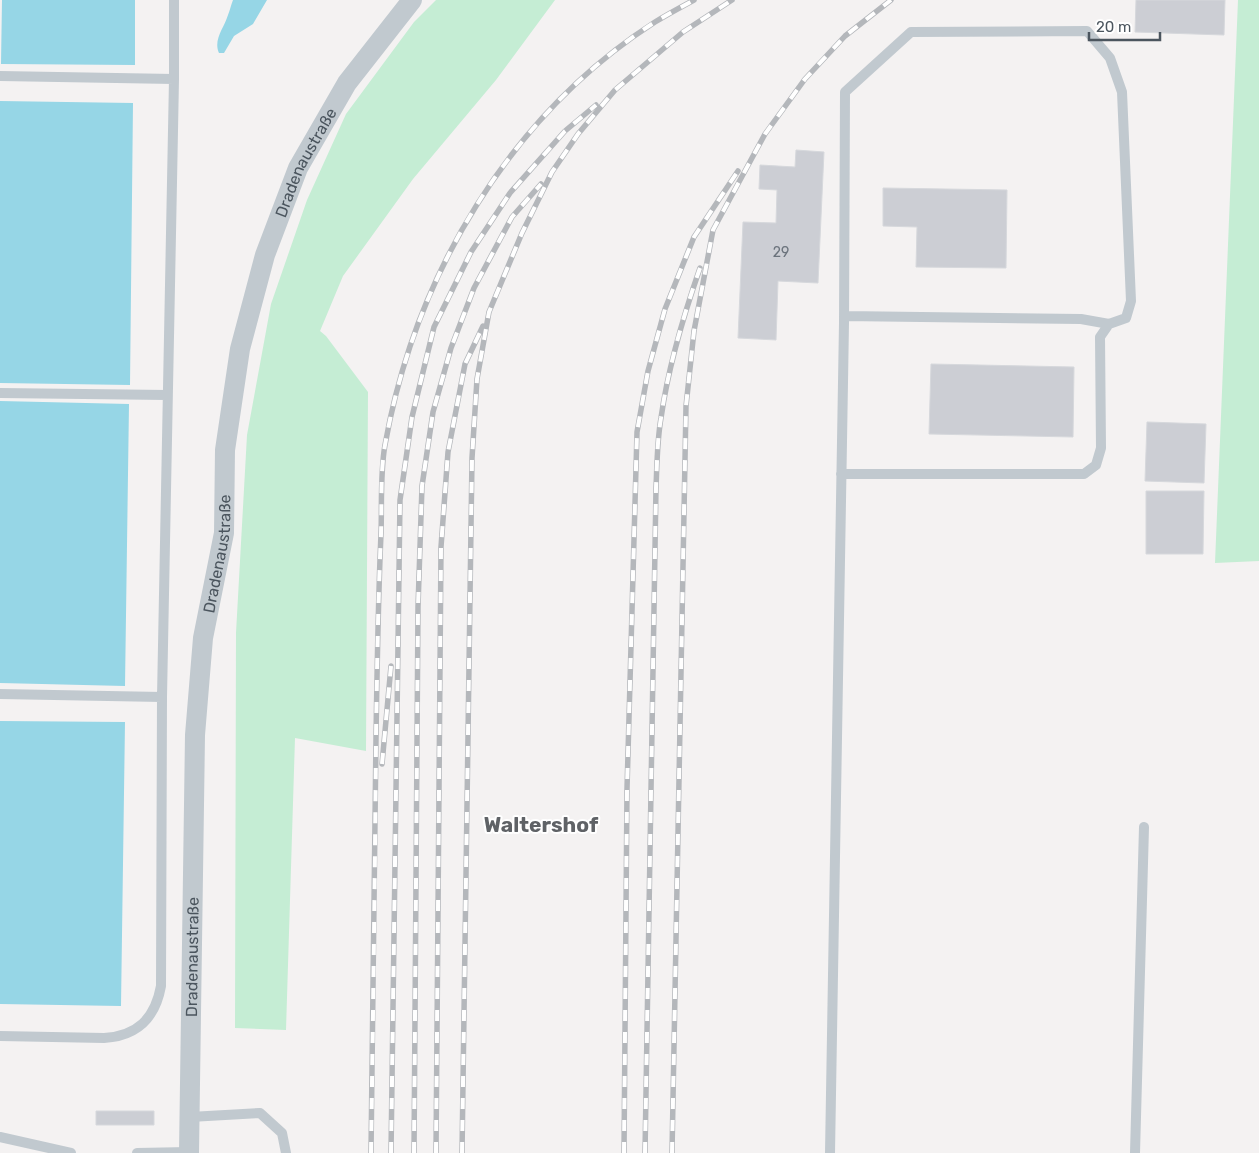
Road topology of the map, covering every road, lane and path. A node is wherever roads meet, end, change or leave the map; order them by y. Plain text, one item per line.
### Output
1 (174, 0) edge
2 (412, 0) edge
3 (0, 76) edge
4 (174, 79) junction
5 (844, 316) junction
6 (1109, 324) junction
7 (0, 393) edge
8 (167, 395) junction
9 (841, 474) junction
10 (0, 694) edge
11 (162, 697) junction
12 (1144, 827) dead end
13 (0, 1036) edge
14 (190, 1117) junction
15 (0, 1137) edge
16 (70, 1153) edge
17 (137, 1153) edge
18 (189, 1153) edge
19 (286, 1153) edge
20 (830, 1153) edge
21 (1135, 1153) edge

1 - 4 lane
2 - 14 street, Dradenaustraße
3 - 4 lane
4 - 8 lane
5 - 6 lane
5 - 6 lane
5 - 9 lane
6 - 9 lane
7 - 8 lane
8 - 11 lane
9 - 20 lane
10 - 11 lane
11 - 13 lane
12 - 21 lane
14 - 18 street, Dradenaustraße
14 - 19 lane
15 - 16 lane
17 - 18 lane

